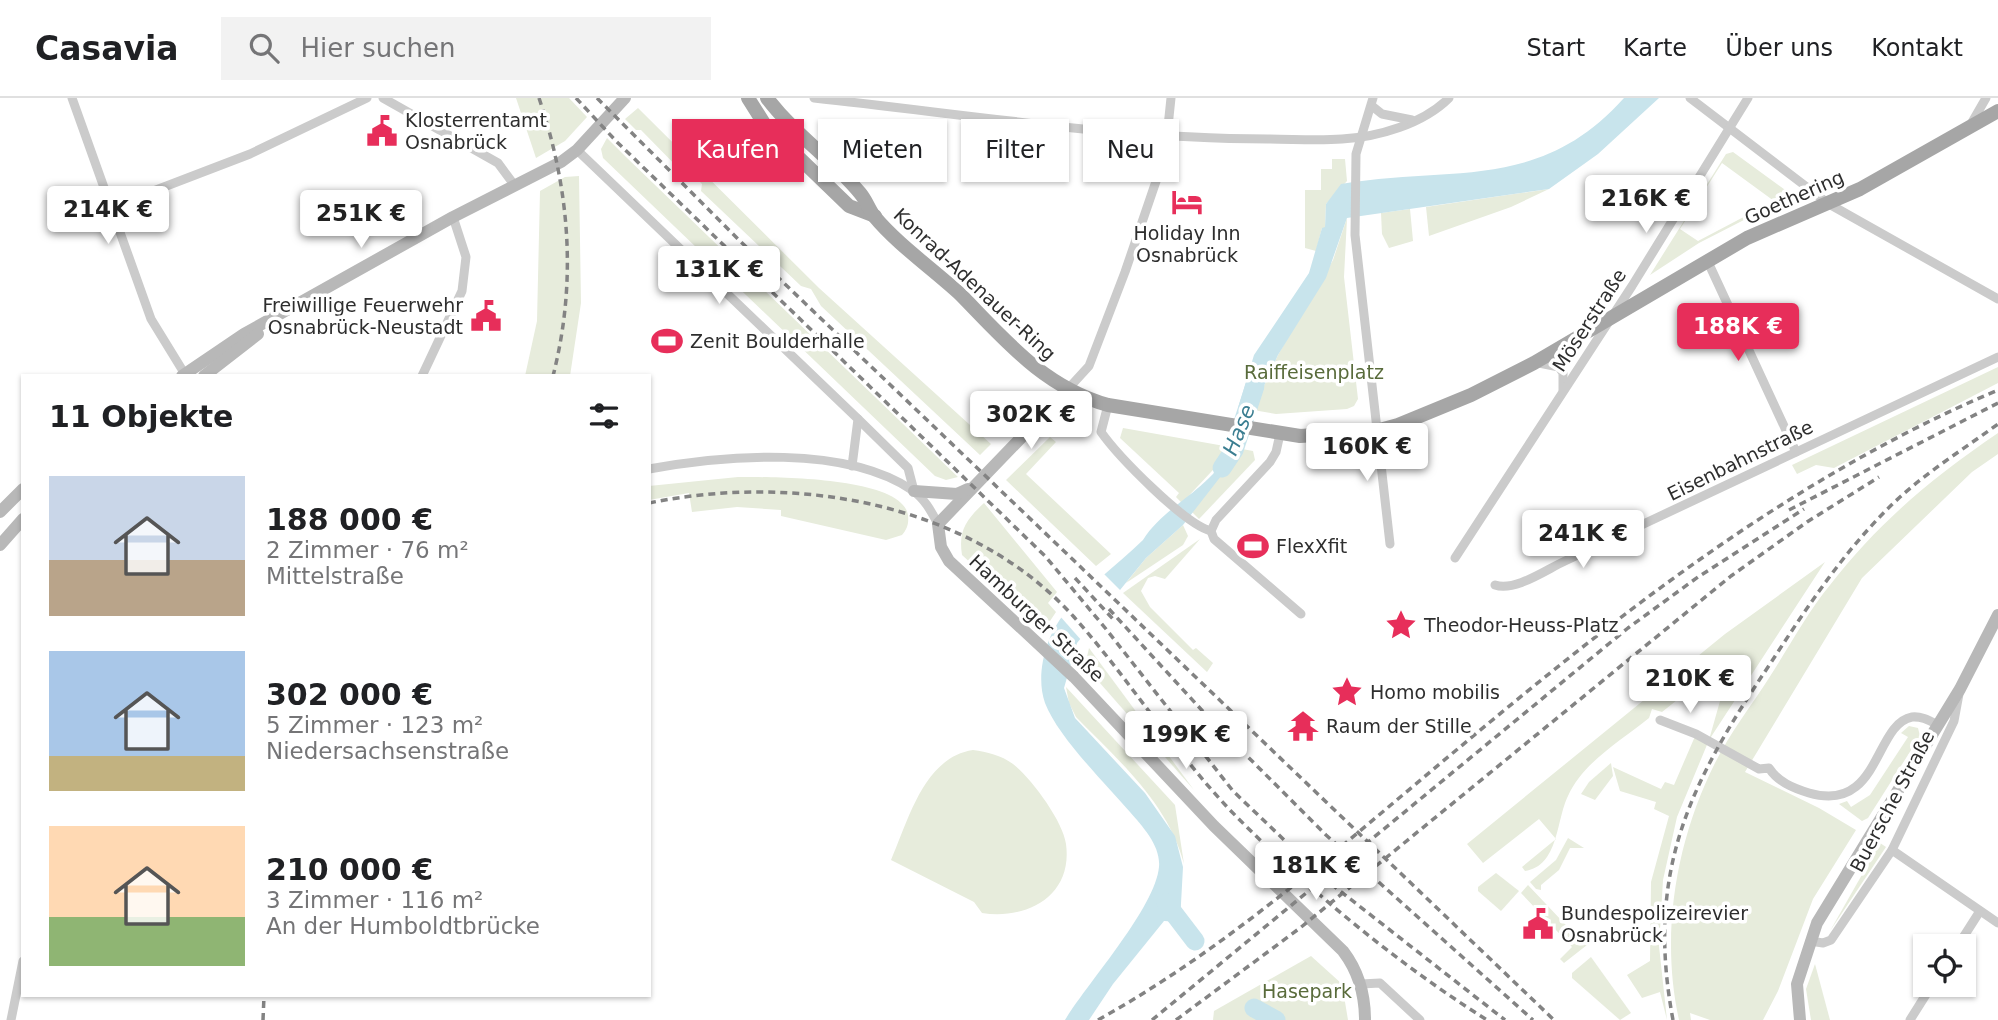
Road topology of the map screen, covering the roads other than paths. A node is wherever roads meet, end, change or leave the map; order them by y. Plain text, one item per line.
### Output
1 (72, 98) edge
2 (367, 98) edge
3 (383, 98) edge
4 (625, 98) edge
5 (748, 98) edge
6 (767, 98) edge
7 (814, 98) edge
8 (1171, 98) edge
9 (1449, 98) edge
10 (1690, 98) edge
11 (1748, 98) edge
12 (1986, 98) edge
13 (881, 102) edge
14 (1372, 102) edge
15 (1998, 111) edge
16 (1169, 119) edge
17 (1417, 120) junction
18 (1083, 127) edge
19 (1969, 127) junction
20 (1730, 128) junction
21 (1361, 136) junction
22 (1179, 137) edge
23 (577, 150) junction
24 (1156, 182) edge
25 (514, 186) junction
26 (1829, 204) junction
27 (109, 208) junction
28 (875, 216) junction
29 (453, 217) junction
30 (1708, 262) junction
31 (1998, 299) edge
32 (286, 312) junction
33 (1611, 318) junction
34 (1998, 357) edge
35 (1534, 363) junction
36 (183, 374) edge
37 (187, 374) edge
38 (207, 374) edge
39 (423, 374) edge
40 (1067, 390) junction
41 (1563, 391) junction
42 (1108, 405) junction
43 (858, 419) junction
44 (1376, 431) junction
45 (1280, 434) junction
46 (1796, 452) junction
47 (852, 467) junction
48 (651, 469) edge
49 (971, 488) junction
50 (21, 490) edge
51 (914, 491) junction
52 (0, 512) edge
53 (21, 521) edge
54 (938, 524) junction
55 (1213, 535) junction
56 (1390, 544) dead end
57 (0, 545) edge
58 (1455, 558) dead end
59 (1495, 585) dead end
60 (1301, 614) dead end
61 (1998, 615) edge
62 (1960, 689) junction
63 (1660, 720) dead end
64 (1938, 725) junction
65 (1892, 850) junction
66 (1980, 911) junction
67 (1998, 923) edge
68 (1965, 934) edge
69 (1810, 941) junction
70 (21, 971) edge
71 (1361, 984) junction
72 (1924, 997) edge
73 (11, 1020) edge
74 (1365, 1020) edge
75 (1420, 1020) edge
76 (1800, 1020) edge
77 (1910, 1020) edge

1 - 27 street
2 - 27 street
3 - 25 street
4 - 23 main road
5 - 28 main road, Konrad-Adenauer-Ring
6 - 28 main road, Konrad-Adenauer-Ring
7 - 13 street
8 - 16 street
9 - 17 street
10 - 20 street
11 - 20 street, Möserstraße
12 - 19 street
13 - 18 street
14 - 17 street
14 - 21 street
15 - 19 main road, Goethering
17 - 21 street
19 - 26 main road, Goethering
20 - 26 street
20 - 33 street, Möserstraße
21 - 22 street
21 - 44 street
23 - 25 main road
23 - 43 street
24 - 40 street
25 - 29 main road
26 - 30 main road, Goethering
26 - 31 street
27 - 36 street
28 - 40 main road, Konrad-Adenauer-Ring
29 - 32 main road
29 - 39 street
30 - 33 main road, Goethering
30 - 46 street
32 - 37 main road
32 - 38 main road
33 - 35 main road, Goethering
33 - 41 street, Möserstraße
34 - 46 street, Eisenbahnstraße
35 - 41 street
35 - 44 main road, Goethering
40 - 42 main road, Konrad-Adenauer-Ring
40 - 49 main road
41 - 58 street, Möserstraße
42 - 45 main road, Konrad-Adenauer-Ring
42 - 55 street
43 - 47 street
43 - 51 street
44 - 45 main road, Konrad-Adenauer-Ring
44 - 56 street
45 - 55 street
46 - 59 street, Eisenbahnstraße
47 - 48 street
47 - 51 street
49 - 51 main road
49 - 54 main road
50 - 52 main road
51 - 54 street
53 - 57 main road
54 - 71 main road, Hamburger Straße
55 - 60 street
61 - 62 main road, Buersche Straße
62 - 64 main road, Buersche Straße
62 - 65 street, Buersche Straße
63 - 64 street
64 - 69 main road, Buersche Straße
65 - 66 street
65 - 69 street, Buersche Straße
66 - 67 street
66 - 68 street
69 - 76 main road, Buersche Straße
70 - 73 street
71 - 74 main road
71 - 75 street
72 - 77 street

